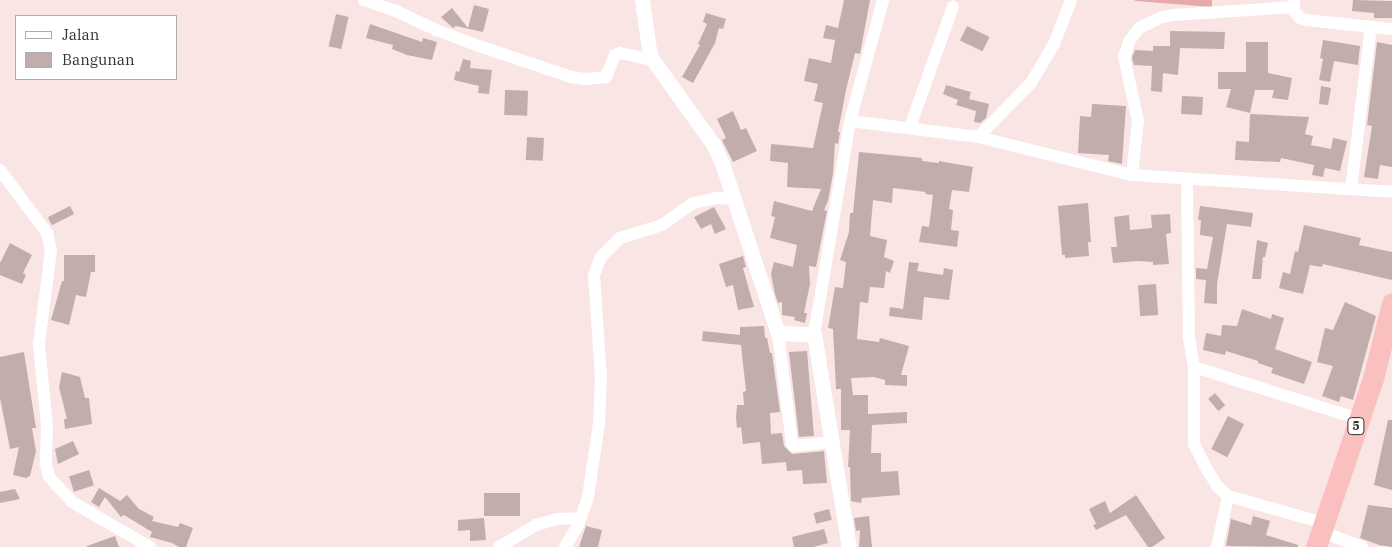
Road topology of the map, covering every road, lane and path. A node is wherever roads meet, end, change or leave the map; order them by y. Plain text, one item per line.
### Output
1 (364, 0) edge
2 (642, 0) edge
3 (883, 0) edge
4 (1071, 0) edge
5 (1294, 3) edge
6 (953, 6) dead end
7 (1371, 28) junction
8 (1392, 29) edge
9 (652, 60) junction
10 (850, 121) junction
11 (910, 127) junction
12 (978, 138) junction
13 (0, 170) edge
14 (1132, 175) junction
15 (1187, 179) junction
16 (1351, 189) junction
17 (1392, 192) edge
18 (735, 199) junction
19 (1392, 303) edge
20 (1392, 330) edge
21 (778, 333) junction
22 (814, 334) junction
23 (1194, 367) junction
24 (1359, 419) junction
25 (832, 442) junction
26 (1228, 496) junction
27 (580, 518) junction
28 (1323, 538) edge
29 (150, 547) edge
30 (499, 547) edge
31 (565, 547) edge
32 (850, 547) edge
33 (1217, 547) edge
34 (1362, 547) edge

1 - 9 street
2 - 9 street
3 - 10 street
4 - 12 street
5 - 7 street
5 - 14 street
6 - 11 street
7 - 8 street
7 - 16 street
9 - 18 street
10 - 11 street
10 - 22 street
11 - 12 street
12 - 14 street
13 - 29 street
14 - 15 street
15 - 16 street
15 - 23 street
16 - 17 street
18 - 21 street
18 - 27 street
19 - 24 highway, 5
20 - 28 highway, 5
21 - 22 street
21 - 25 street
22 - 25 street
23 - 24 street
23 - 26 street
24 - 28 highway, 5
25 - 32 street
26 - 28 street
26 - 33 street
27 - 30 street
27 - 31 street
28 - 34 street

